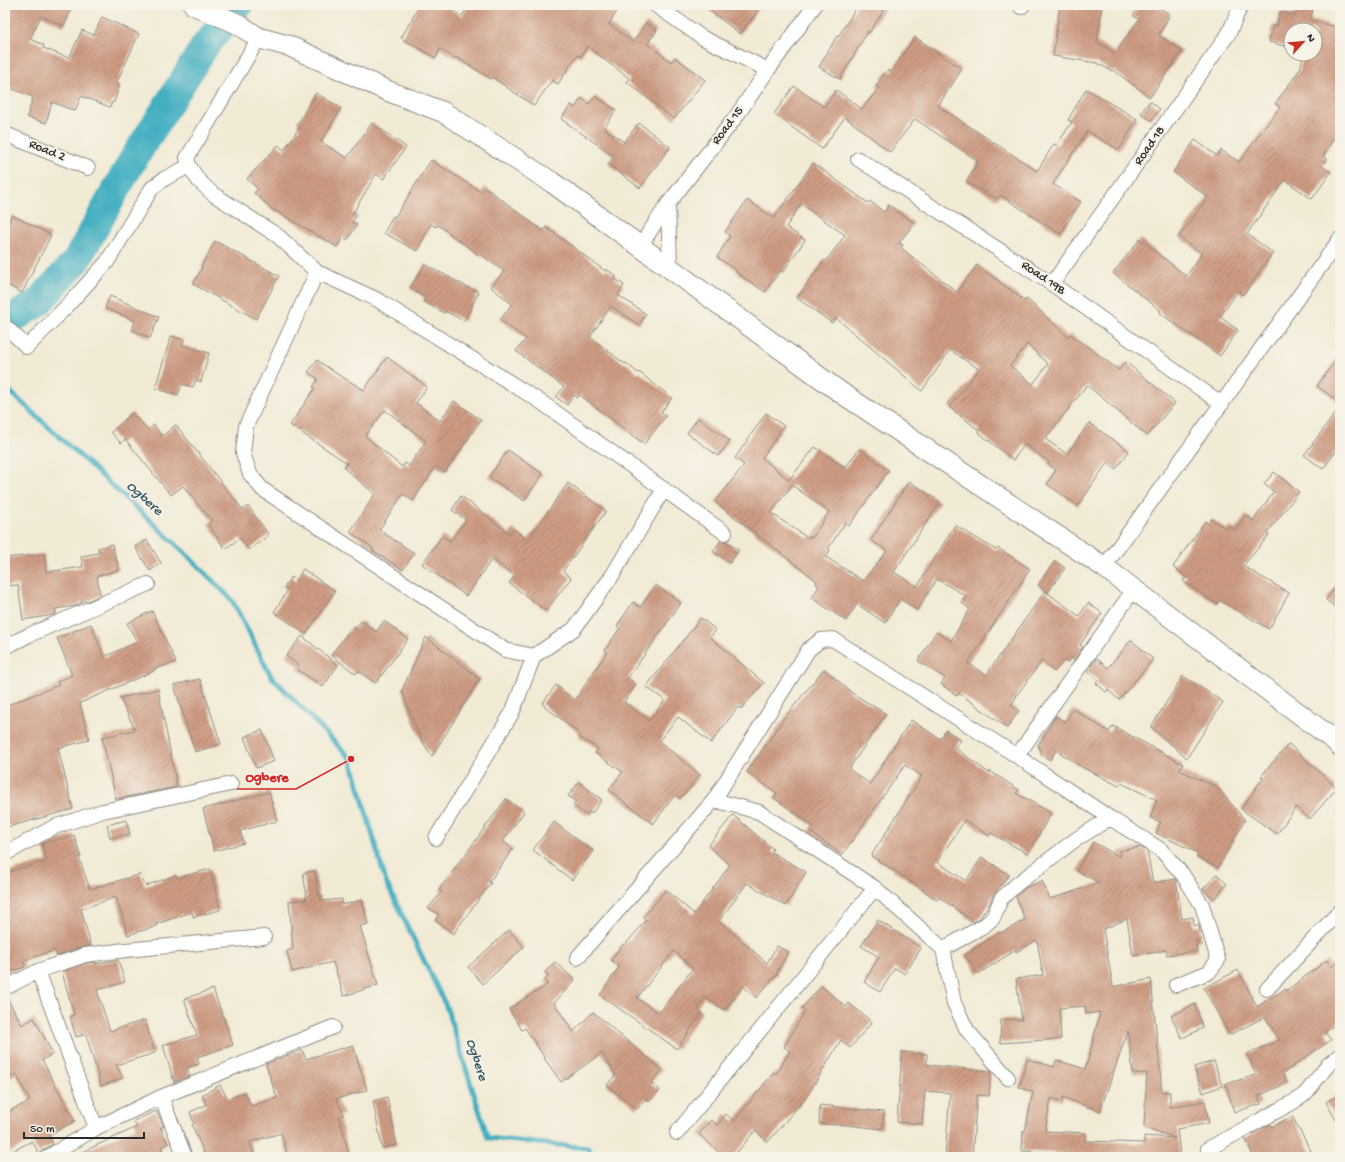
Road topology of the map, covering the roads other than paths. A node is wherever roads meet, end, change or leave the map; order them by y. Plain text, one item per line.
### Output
1 (655, 5) edge
2 (815, 5) edge
3 (1241, 5) edge
4 (202, 9) edge
5 (252, 34) junction
6 (768, 70) junction
7 (5, 134) edge
8 (858, 159) dead end
9 (189, 166) junction
10 (88, 168) dead end
11 (668, 204) junction
12 (1340, 239) edge
13 (640, 246) junction
14 (670, 268) junction
15 (317, 272) junction
16 (1052, 284) junction
17 (7, 327) edge
18 (1222, 404) junction
19 (664, 489) junction
20 (725, 533) dead end
21 (1104, 567) junction
22 (148, 584) dead end
23 (1134, 589) junction
24 (5, 647) edge
25 (534, 656) junction
26 (1340, 746) edge
27 (1017, 756) junction
28 (231, 784) dead end
29 (714, 800) junction
30 (1110, 818) junction
31 (436, 838) dead end
32 (5, 854) edge
33 (875, 888) junction
34 (1340, 911) edge
35 (264, 937) dead end
36 (943, 949) junction
37 (578, 958) dead end
38 (38, 971) junction
39 (1176, 985) dead end
40 (5, 988) edge
41 (1268, 989) dead end
42 (333, 1027) dead end
43 (1340, 1055) edge
44 (1008, 1078) dead end
45 (161, 1097) junction
46 (96, 1128) junction
47 (677, 1134) dead end
48 (1208, 1149) dead end
49 (48, 1157) edge
50 (185, 1157) edge

1 - 6 street
2 - 6 street, Road 15
3 - 16 street, Road 18
4 - 5 street
5 - 9 street
5 - 13 street
6 - 11 street, Road 15
7 - 10 street, Road 2
8 - 16 street, Road 19B
9 - 15 street
9 - 17 street
11 - 13 street, Road 15
11 - 14 street
12 - 18 street
13 - 14 street
14 - 21 street
15 - 19 street
15 - 25 street
16 - 18 street, Road 19B
18 - 21 street
19 - 20 street
19 - 25 street
21 - 23 street
22 - 24 street
23 - 26 street
23 - 27 street
25 - 31 street
27 - 29 street
27 - 30 street
28 - 32 street
29 - 33 street
29 - 37 street
30 - 36 street
30 - 39 street
33 - 36 street
33 - 47 street
34 - 41 street
35 - 38 street
36 - 44 street
38 - 40 street
38 - 46 street
42 - 45 street
43 - 48 street
45 - 46 street
45 - 50 street
46 - 49 street

